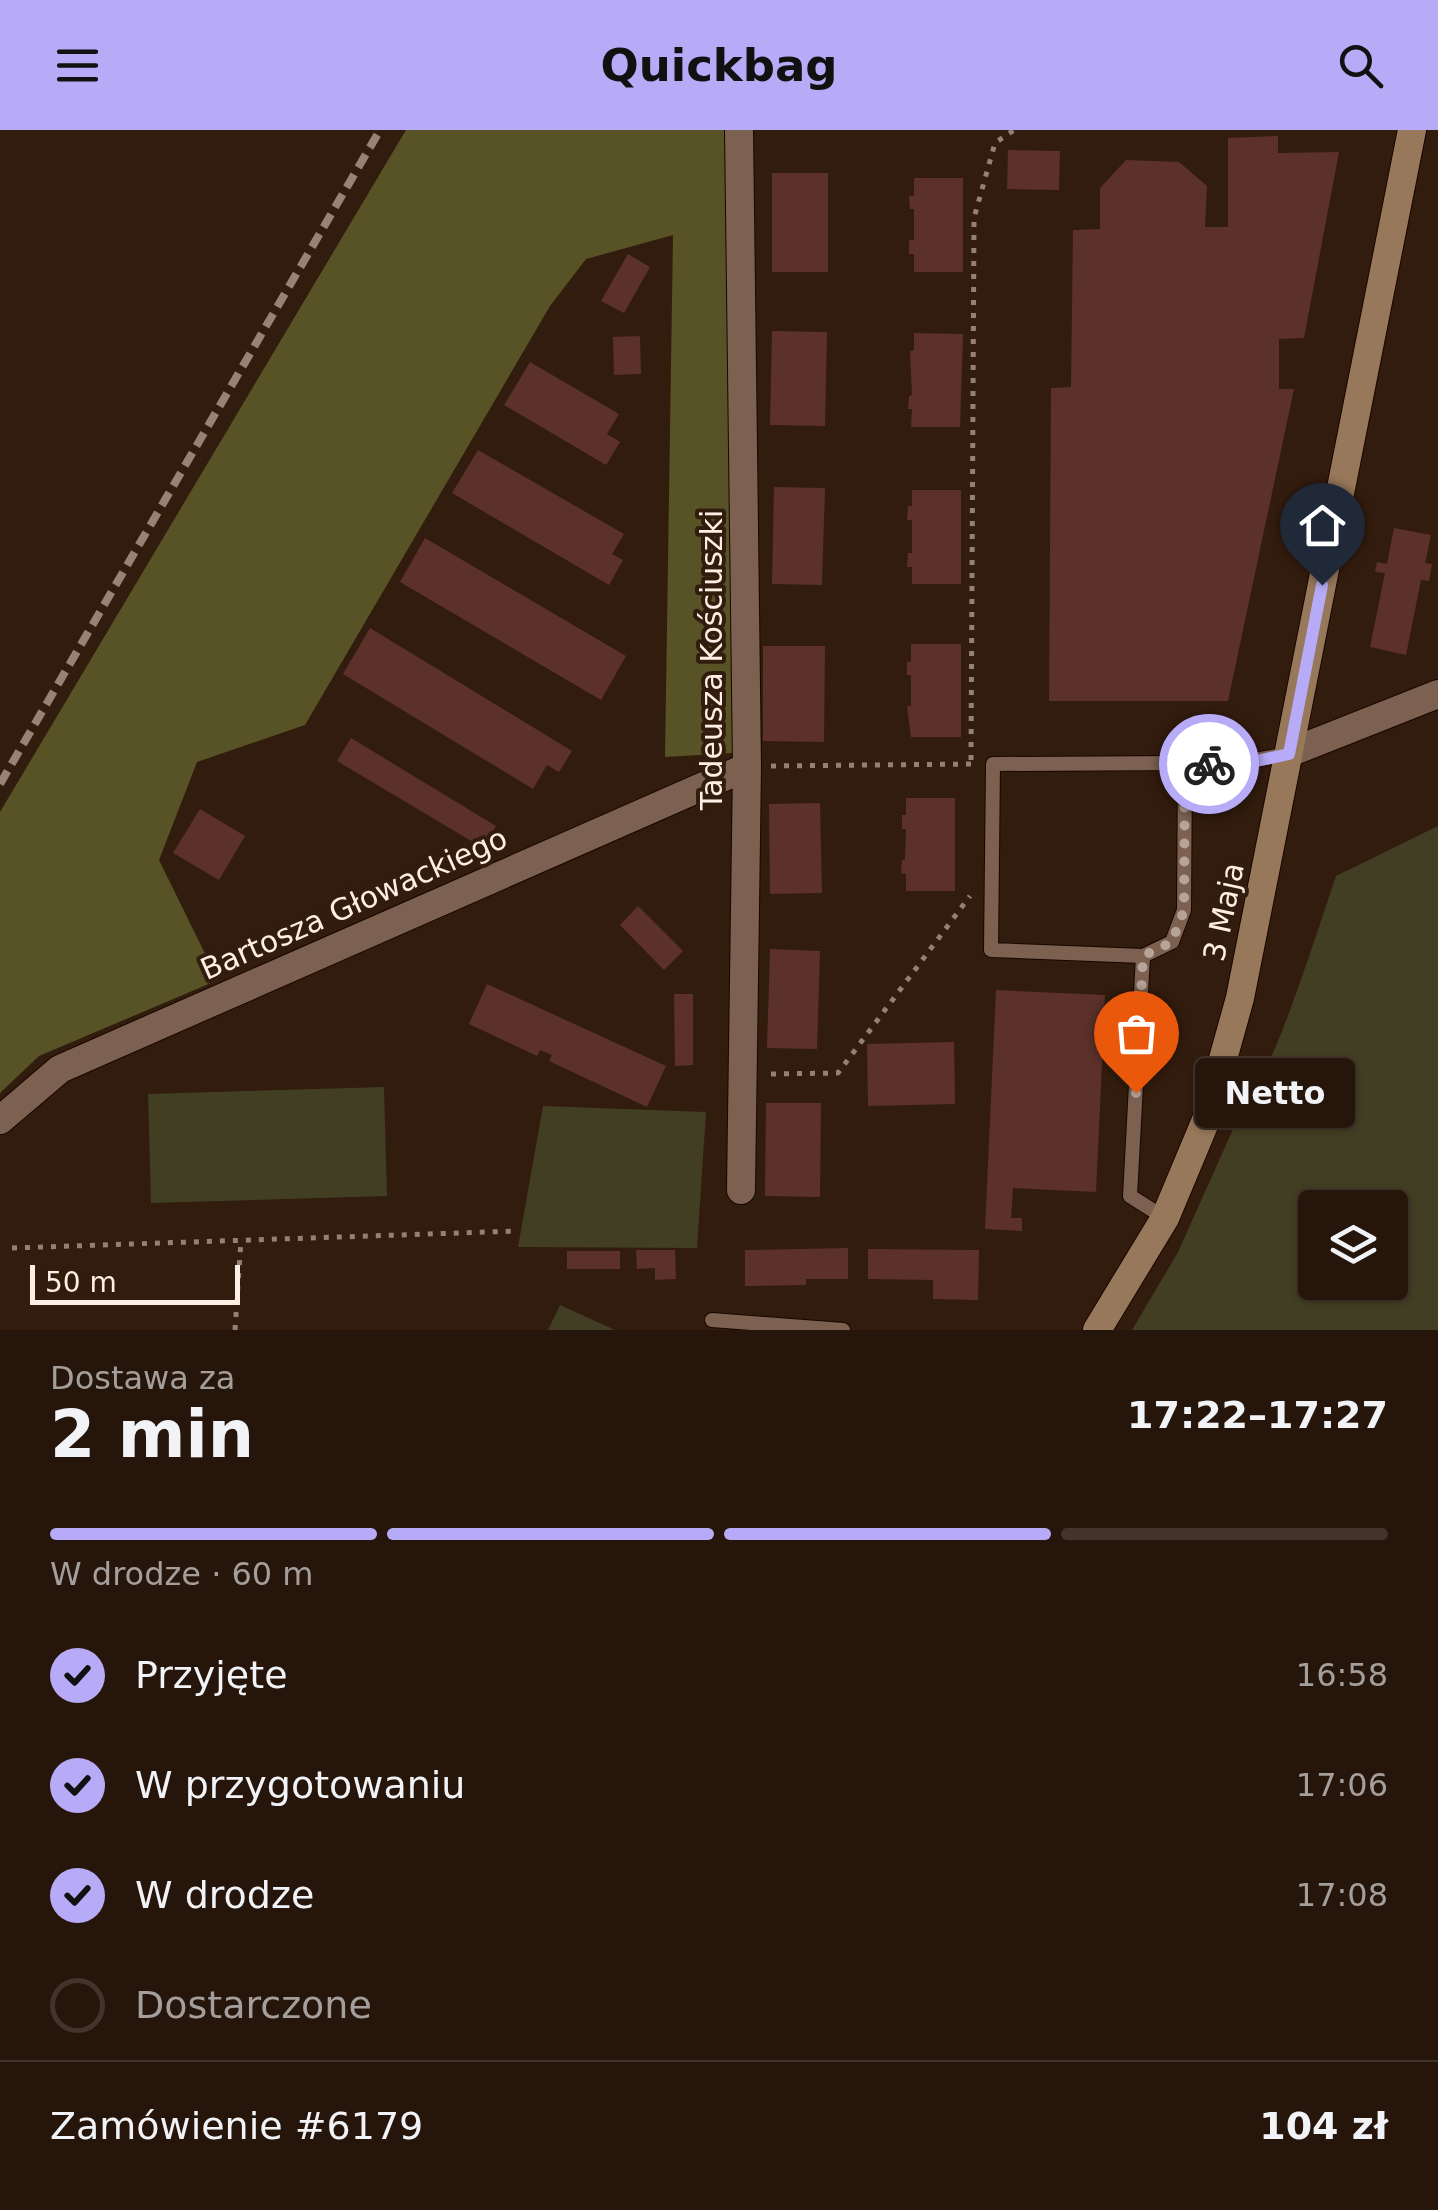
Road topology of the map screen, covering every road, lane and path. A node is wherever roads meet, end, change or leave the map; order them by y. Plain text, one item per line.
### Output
1 (739, 130) edge
2 (1014, 130) edge
3 (1412, 130) edge
4 (1438, 694) edge
5 (1289, 754) junction
6 (1185, 763) junction
7 (970, 764) junction
8 (993, 764) junction
9 (746, 766) junction
10 (970, 880) dead end
11 (1143, 956) junction
12 (742, 1075) junction
13 (0, 1120) edge
14 (741, 1190) dead end
15 (1165, 1218) junction
16 (517, 1231) dead end
17 (240, 1240) junction
18 (12, 1248) dead end
19 (712, 1320) dead end
20 (234, 1330) edge
21 (842, 1330) edge
22 (1097, 1330) edge

1 - 9 street, Tadeusza Kościuszki
2 - 7 path
3 - 5 main road, 3 Maja
4 - 5 street
5 - 6 lane
5 - 15 main road, 3 Maja
6 - 8 lane
6 - 11 lane
7 - 8 path
7 - 9 path
8 - 11 lane
9 - 12 street, Tadeusza Kościuszki
9 - 13 street, Bartosza Głowackiego
10 - 12 path
11 - 15 lane
12 - 14 street, Tadeusza Kościuszki
15 - 22 main road, 3 Maja
16 - 17 path
17 - 18 path
17 - 20 path
19 - 21 lane

